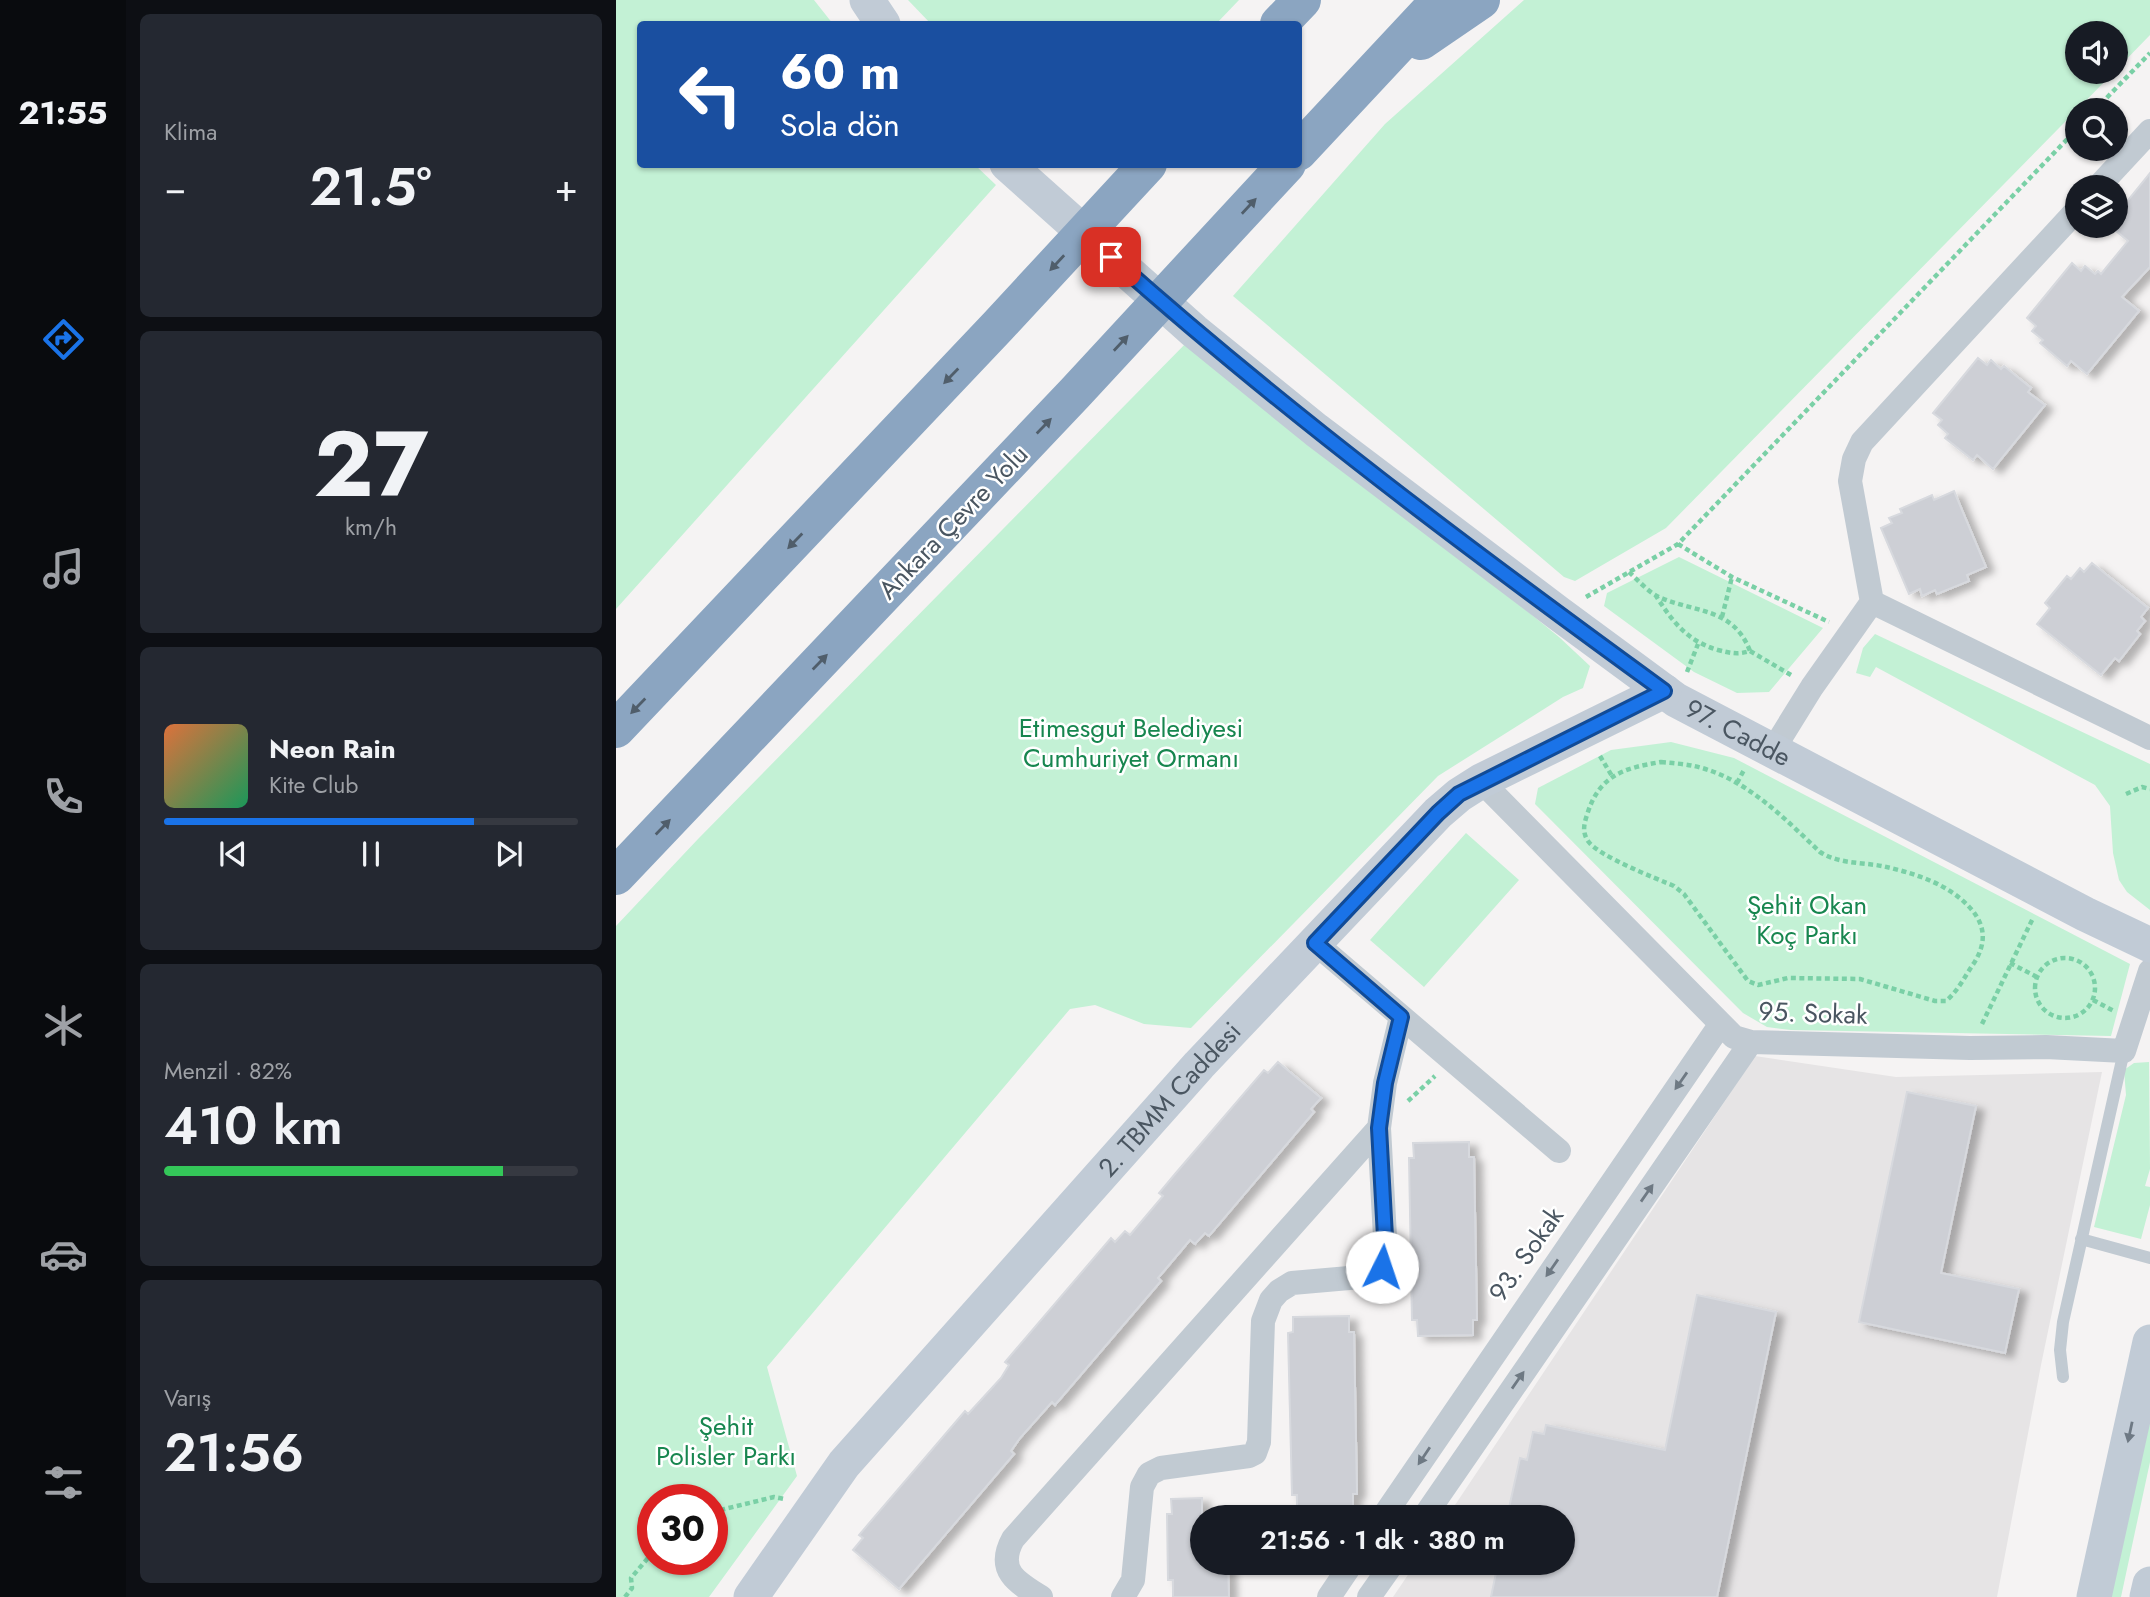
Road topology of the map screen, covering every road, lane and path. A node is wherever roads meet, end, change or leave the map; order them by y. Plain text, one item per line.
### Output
1 (867, 0) edge
2 (1302, 0) edge
3 (1440, 0) edge
4 (1481, 0) edge
5 (881, 21) edge
6 (1282, 21) edge
7 (2150, 54) edge
8 (1367, 78) junction
9 (2107, 98) edge
10 (2150, 131) edge
11 (2065, 141) edge
12 (1302, 148) edge
13 (1011, 168) edge
14 (1283, 168) edge
15 (1143, 171) edge
16 (2109, 175) edge
17 (2065, 223) edge
18 (1678, 544) junction
19 (1629, 572) junction
20 (1732, 577) junction
21 (1657, 596) junction
22 (1872, 602) junction
23 (1558, 613) junction
24 (1722, 617) junction
25 (1851, 632) junction
26 (1750, 650) junction
27 (1812, 687) junction
28 (1664, 691) junction
29 (616, 729) edge
30 (2150, 738) edge
31 (1773, 750) junction
32 (1481, 781) junction
33 (2150, 789) edge
34 (2126, 794) dead end
35 (616, 876) edge
36 (2046, 892) junction
37 (1315, 943) junction
38 (2150, 945) edge
39 (2010, 963) junction
40 (2150, 971) edge
41 (2037, 977) junction
42 (1748, 981) joint
43 (1401, 1017) junction
44 (1720, 1025) junction
45 (1751, 1042) junction
46 (1970, 1048) junction
47 (2124, 1051) junction
48 (1451, 1060) junction
49 (1379, 1128) junction
50 (1559, 1151) dead end
51 (2081, 1239) junction
52 (2150, 1258) edge
53 (2150, 1342) edge
54 (2063, 1377) dead end
55 (1464, 1396) junction
56 (1493, 1416) junction
57 (816, 1505) junction
58 (1390, 1505) edge
59 (1432, 1505) edge
60 (728, 1508) edge
61 (637, 1571) edge
62 (1344, 1575) edge
63 (1385, 1575) edge
64 (2150, 1584) edge
65 (625, 1597) edge
66 (751, 1597) edge
67 (1041, 1597) edge
68 (1123, 1597) edge
69 (1329, 1597) edge
70 (1369, 1597) edge
71 (2094, 1597) edge
72 (2147, 1597) edge

1 - 5 street
2 - 6 highway
3 - 8 highway
4 - 8 highway
7 - 9 path
8 - 12 highway
10 - 16 street
11 - 18 path
13 - 23 street, 97. Cadde
35 -> 14 highway, Ankara Çevre Yolu
15 -> 29 highway
17 - 22 street
18 - 19 path
18 - 20 path
19 - 21 path
19 - 23 path
20 - 24 path
20 - 25 path
21 - 24 path
21 - 26 path
22 - 25 street
22 - 30 street
23 - 28 street, 97. Cadde
24 - 26 path
25 - 27 street
26 - 27 path
27 - 31 street
28 - 31 street, 97. Cadde
28 - 32 street, 2. TBMM Caddesi
31 - 36 street, 97. Cadde
32 - 37 street, 2. TBMM Caddesi
32 - 44 street, 95. Sokak
33 - 34 path
36 - 38 street, 97. Cadde
36 - 39 path
37 - 43 street
37 - 57 street, 2. TBMM Caddesi
39 - 41 path
39 - 46 path
40 - 47 street
41 - 41 path
42 - 42 path
43 - 48 street
43 - 49 street
44 - 45 street, 95. Sokak
44 -> 55 street, 93. Sokak
45 - 46 street, 95. Sokak
56 -> 45 street
46 - 47 street, 95. Sokak
47 - 51 lane
48 - 49 path
48 - 50 street
49 - 67 street
49 - 68 street
51 - 52 lane
51 - 54 lane
53 -> 71 street
55 - 56 street
55 -> 58 street, 93. Sokak
56 - 59 street
57 - 60 path
57 - 66 street, 2. TBMM Caddesi
61 - 65 path
62 - 69 street
63 - 70 street
64 - 72 street

